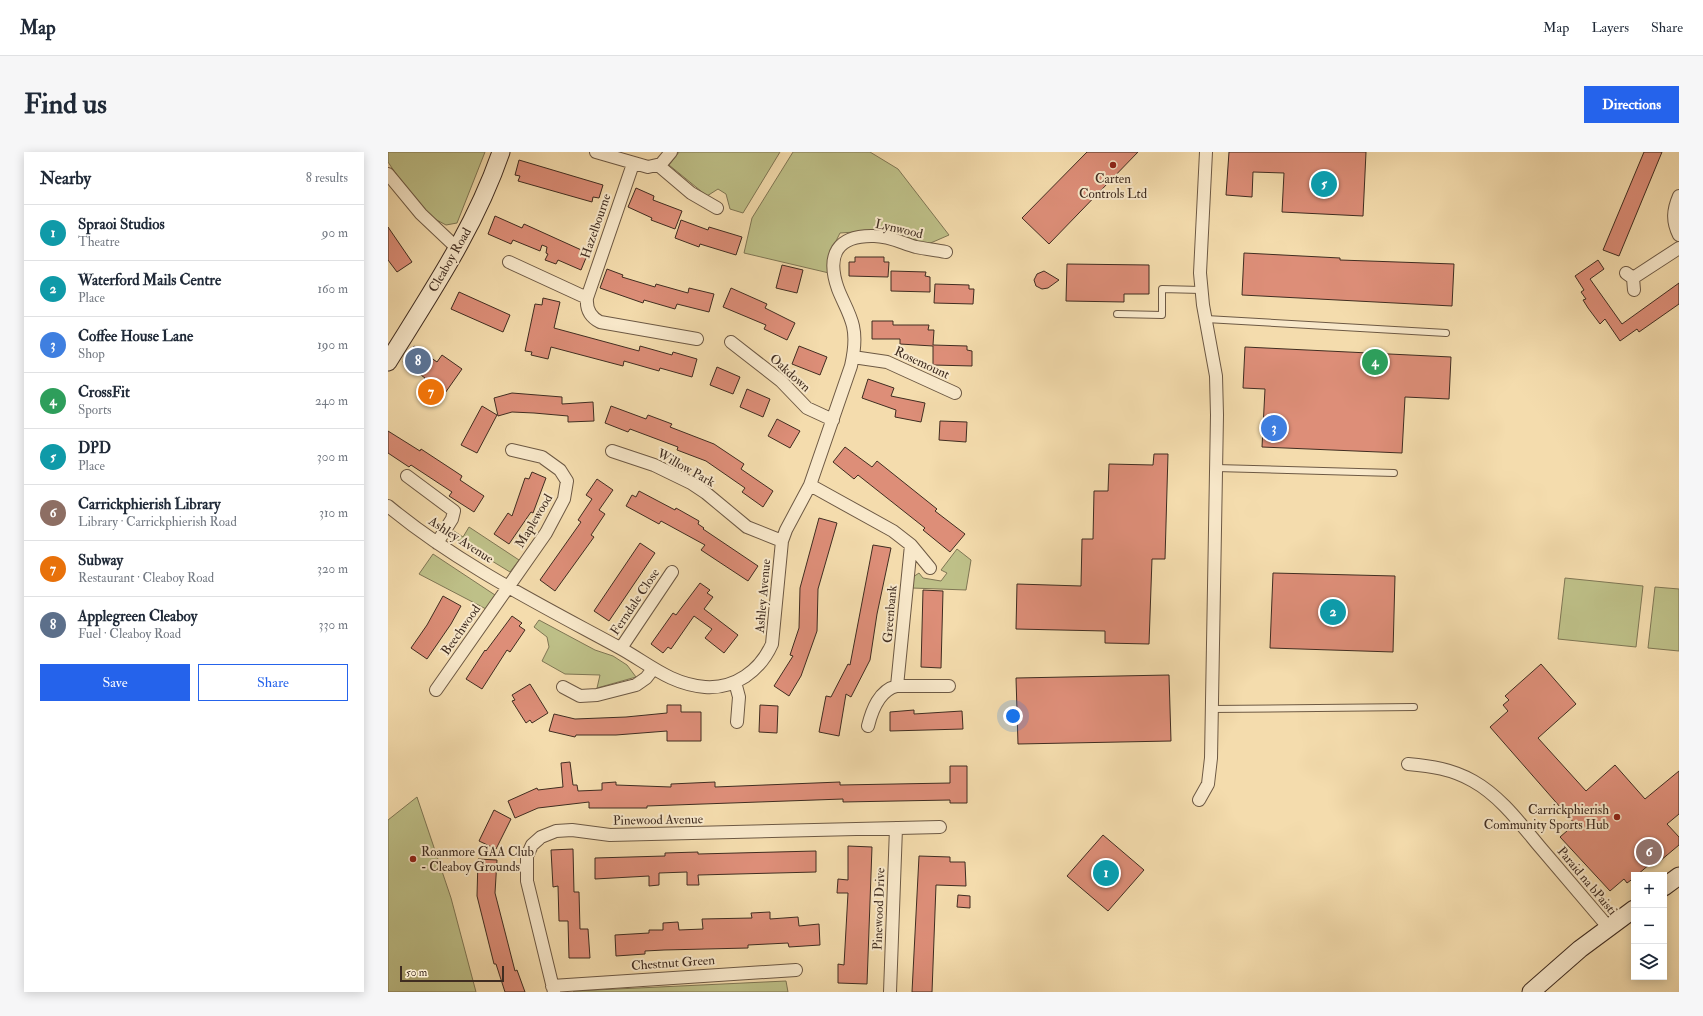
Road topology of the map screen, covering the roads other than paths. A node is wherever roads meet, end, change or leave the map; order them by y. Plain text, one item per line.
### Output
1 (501, 152) edge
2 (596, 152) edge
3 (671, 152) edge
4 (1206, 152) edge
5 (633, 164) junction
6 (658, 165) junction
7 (388, 174) edge
8 (1679, 196) edge
9 (717, 208) dead end
10 (1679, 235) edge
11 (1679, 248) edge
12 (458, 249) junction
13 (946, 252) dead end
14 (510, 262) dead end
15 (836, 282) joint
16 (1201, 290) junction
17 (1634, 290) dead end
18 (587, 298) junction
19 (1117, 314) dead end
20 (1206, 319) junction
21 (1446, 333) dead end
22 (697, 339) dead end
23 (731, 342) dead end
24 (853, 357) junction
25 (388, 362) edge
26 (955, 393) dead end
27 (833, 420) junction
28 (512, 450) dead end
29 (612, 451) dead end
30 (1216, 468) junction
31 (1394, 473) dead end
32 (407, 476) dead end
33 (810, 485) junction
34 (388, 506) edge
35 (782, 541) junction
36 (437, 543) junction
37 (910, 545) junction
38 (930, 568) dead end
39 (672, 572) dead end
40 (509, 587) junction
41 (621, 648) junction
42 (653, 669) junction
43 (735, 682) junction
44 (897, 686) junction
45 (949, 686) dead end
46 (563, 687) dead end
47 (436, 690) dead end
48 (1414, 707) dead end
49 (1210, 709) junction
50 (737, 722) dead end
51 (868, 726) dead end
52 (1408, 764) dead end
53 (1199, 800) dead end
54 (940, 827) dead end
55 (896, 828) junction
56 (1679, 876) edge
57 (1667, 885) edge
58 (1631, 911) edge
59 (1609, 928) junction
60 (796, 970) dead end
61 (553, 989) edge
62 (890, 992) edge
63 (1531, 992) edge

1 - 12 street, Cleaboy Road
2 - 5 street
3 - 6 street
4 - 16 street
5 - 6 street
5 - 18 street, Hazelbourne
6 - 9 street
7 - 12 street
8 - 10 street
11 - 17 street
12 - 25 street, Cleaboy Road
13 - 15 street, Lynwood
14 - 18 street
15 - 24 street, Ashley Avenue
16 - 19 lane
16 - 20 street
18 - 22 street
20 - 21 lane
20 - 30 street
23 - 27 street, Oakdown
24 - 26 street, Rosemount
24 - 27 street, Ashley Avenue
27 - 33 street, Ashley Avenue
28 - 40 street, Maplewood
29 - 35 street, Willow Park
30 - 31 lane
30 - 49 street
32 - 36 street
33 - 35 street, Ashley Avenue
33 - 37 street
34 - 36 street, Ashley Avenue
35 - 43 street, Ashley Avenue
36 - 40 street, Ashley Avenue
37 - 38 street
37 - 44 street, Greenbank
39 - 41 street, Ferndale Close
40 - 41 street, Ashley Avenue
40 - 47 street, Beechwood
41 - 42 street, Ashley Avenue
42 - 43 street, Ashley Avenue
42 - 46 street
43 - 50 street
44 - 45 street
44 - 51 street
48 - 49 lane
49 - 53 street
52 - 59 street, Paraid na bPaisti
54 - 55 street, Pinewood Avenue
55 - 61 street, Pinewood Avenue
55 - 62 street, Pinewood Drive
56 - 57 street
58 - 59 street
59 - 63 street
60 - 61 street, Chestnut Green

